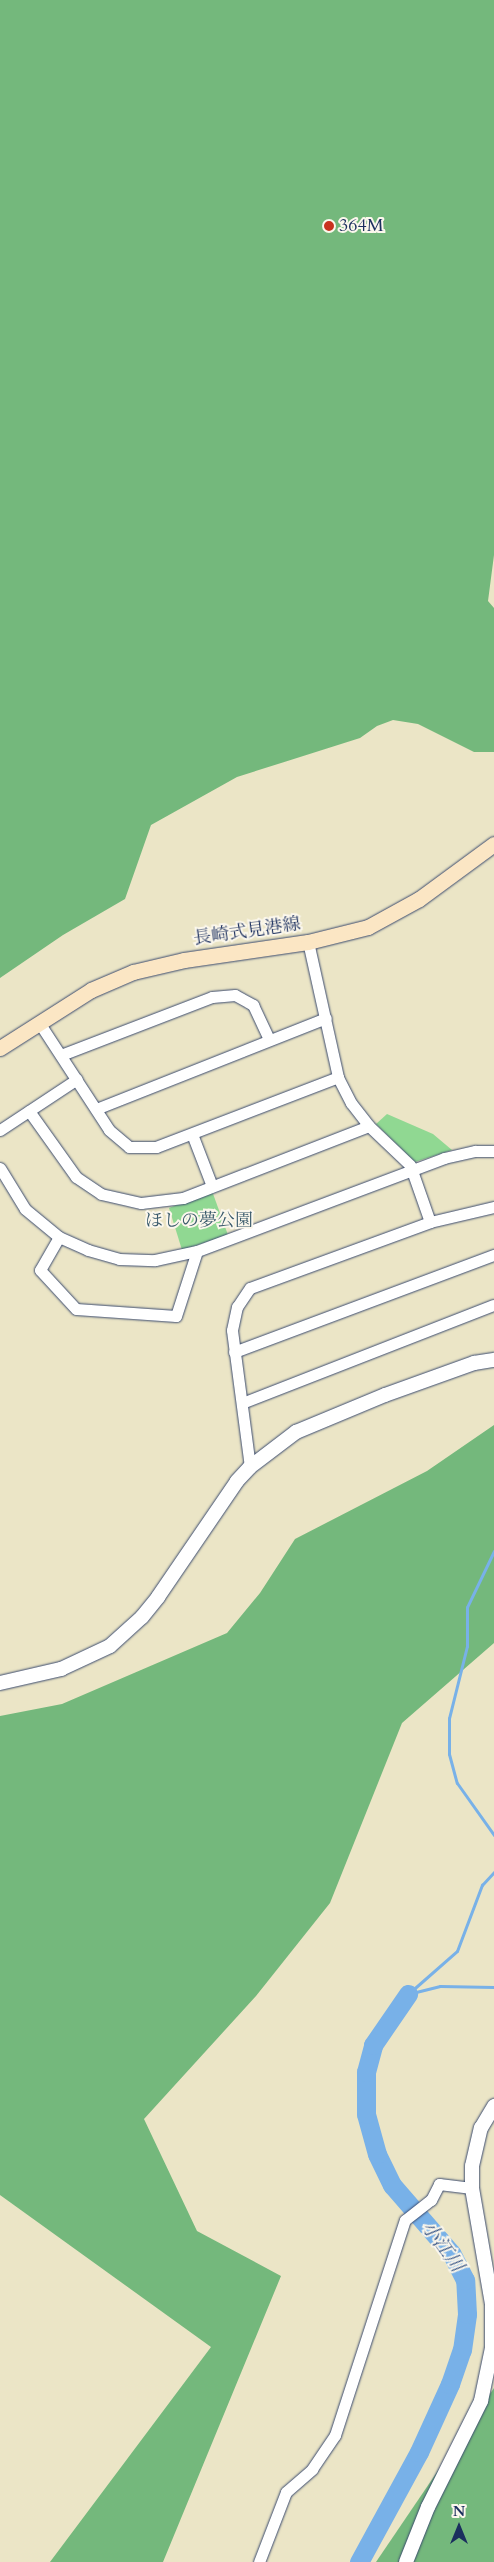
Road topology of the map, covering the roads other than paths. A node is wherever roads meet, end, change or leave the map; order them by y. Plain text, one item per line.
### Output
1 (494, 844) edge
2 (308, 942) junction
3 (326, 1018) junction
4 (40, 1024) junction
5 (269, 1038) junction
6 (0, 1048) edge
7 (61, 1055) junction
8 (338, 1077) junction
9 (77, 1079) junction
10 (96, 1109) junction
11 (29, 1111) junction
12 (369, 1126) junction
13 (0, 1130) edge
14 (192, 1134) junction
15 (494, 1151) edge
16 (0, 1168) edge
17 (412, 1170) junction
18 (212, 1186) junction
19 (494, 1207) edge
20 (430, 1222) junction
21 (59, 1237) junction
22 (197, 1252) junction
23 (494, 1255) edge
24 (494, 1305) edge
25 (234, 1352) junction
26 (494, 1360) edge
27 (242, 1403) junction
28 (250, 1467) junction
29 (0, 1683) edge
30 (494, 2106) edge
31 (472, 2188) junction
32 (259, 2562) edge
33 (406, 2562) edge

1 - 2 main road, 長崎式見港線
2 - 3 street
2 - 4 main road, 長崎式見港線
3 - 5 street
3 - 8 street
4 - 6 main road, 長崎式見港線
4 - 7 street
5 - 7 street
5 - 10 street
7 - 9 street
8 - 12 street
8 - 14 street
9 - 10 street
9 - 11 street
10 - 14 street
11 - 13 street
11 - 18 street
12 - 17 street
12 - 18 street
14 - 18 street
15 - 17 street
16 - 21 street
17 - 20 street
17 - 22 street
19 - 20 street
20 - 25 street
21 - 22 street
21 - 22 street
23 - 25 street
24 - 27 street
25 - 27 street
26 - 28 street
27 - 28 street
28 - 29 street
30 - 31 street
31 - 32 street
31 - 33 street

